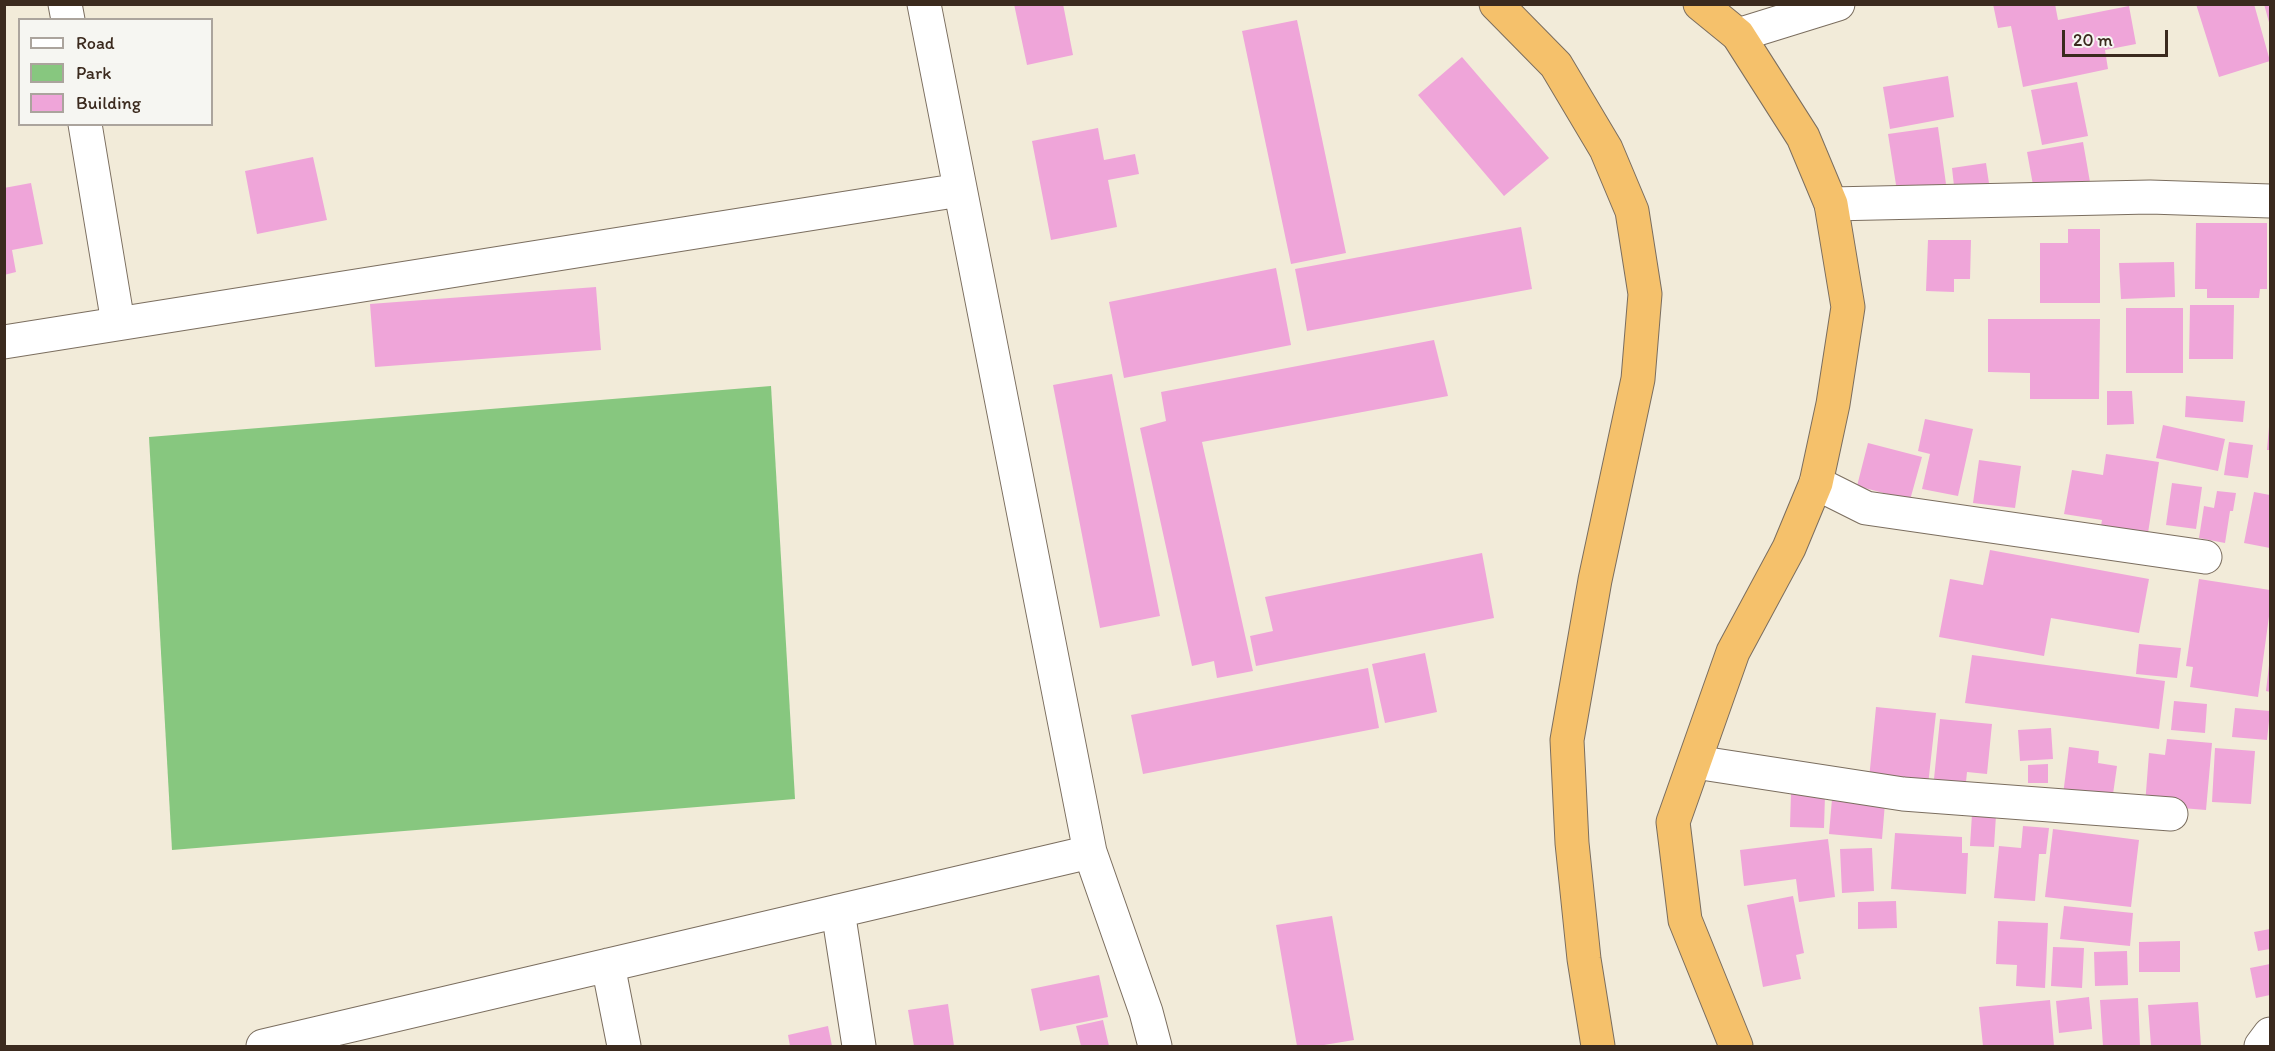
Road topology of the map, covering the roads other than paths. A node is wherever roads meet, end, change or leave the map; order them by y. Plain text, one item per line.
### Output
1 (924, 4) edge
2 (1496, 4) edge
3 (1700, 4) edge
4 (1838, 4) edge
5 (1738, 35) junction
6 (85, 126) edge
7 (960, 190) junction
8 (2271, 201) edge
9 (1831, 204) junction
10 (118, 322) junction
11 (4, 342) edge
12 (1816, 483) junction
13 (2205, 557) dead end
14 (1695, 762) junction
15 (2171, 814) dead end
16 (1090, 852) junction
17 (838, 911) junction
18 (608, 965) junction
19 (370, 1034) edge
20 (2271, 1034) edge
21 (263, 1047) edge
22 (624, 1047) edge
23 (859, 1047) edge
24 (1155, 1047) edge
25 (1598, 1047) edge
26 (1736, 1047) edge
27 (2261, 1047) edge

1 - 7 street
2 - 25 highway
3 - 5 highway
4 - 5 street
5 - 9 highway
6 - 10 street
7 - 10 street
7 - 16 street
8 - 9 street
9 - 12 highway
10 - 11 street
12 - 13 street
12 - 14 highway
14 - 15 street
14 - 26 highway
16 - 17 street
16 - 24 street
17 - 18 street
17 - 23 street
18 - 19 street
18 - 22 street
19 - 21 street
20 - 27 street

